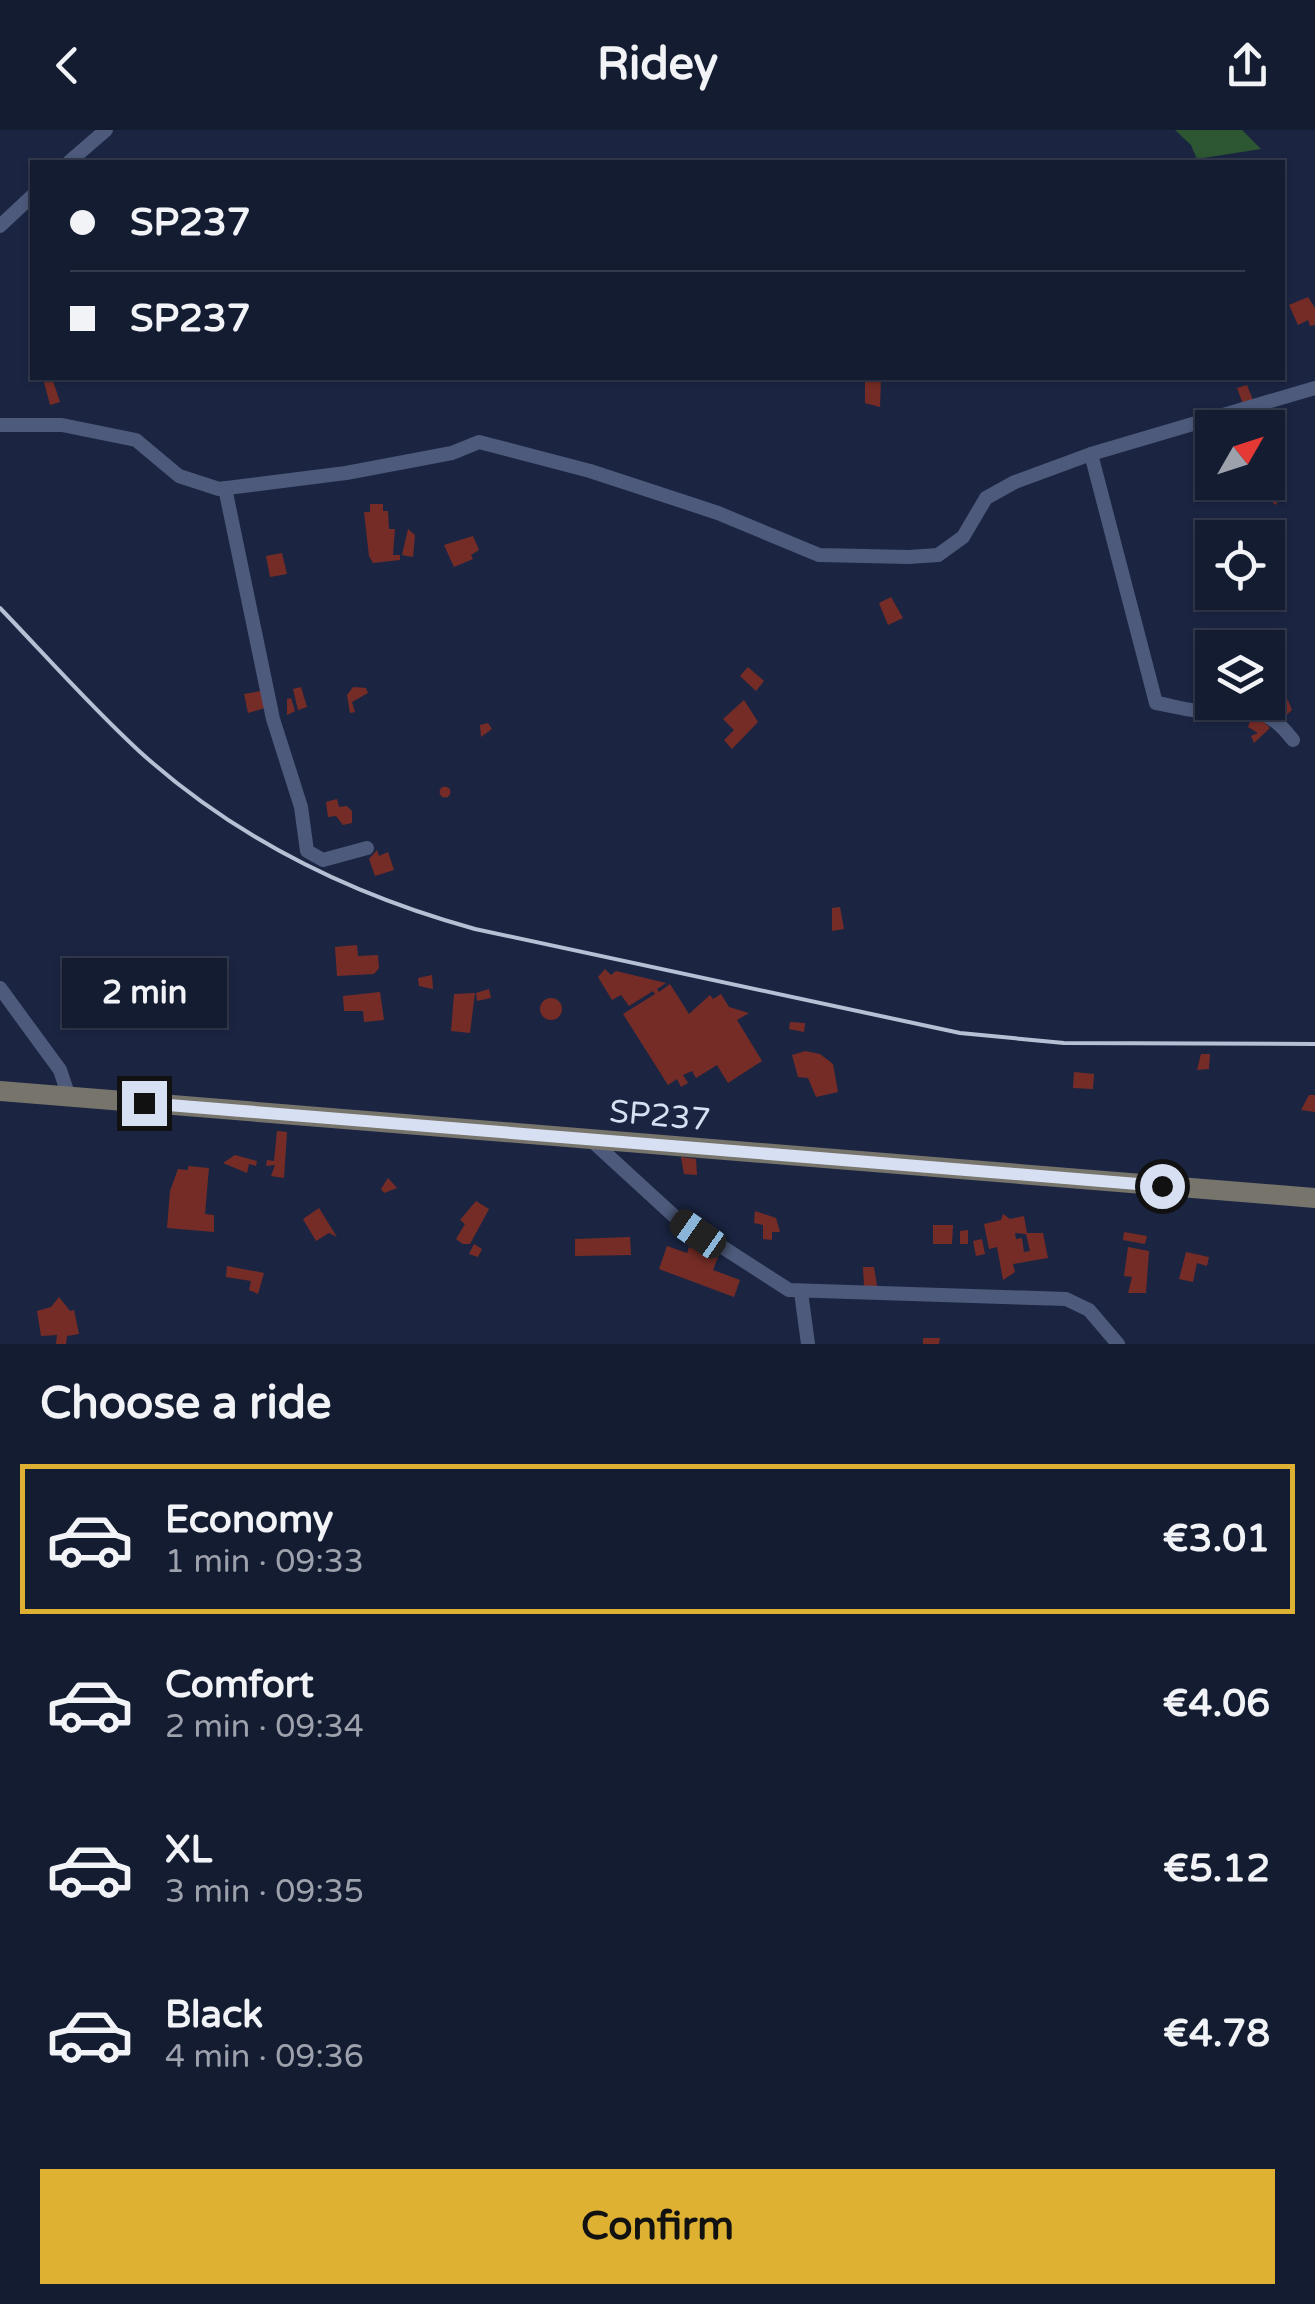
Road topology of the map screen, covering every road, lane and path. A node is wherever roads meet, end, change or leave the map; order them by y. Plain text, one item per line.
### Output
1 (106, 130) edge
2 (71, 160) edge
3 (30, 198) edge
4 (0, 226) edge
5 (1315, 388) edge
6 (0, 425) edge
7 (1090, 454) junction
8 (224, 488) junction
9 (1293, 740) dead end
10 (367, 848) dead end
11 (0, 988) edge
12 (0, 1092) edge
13 (69, 1096) junction
14 (590, 1139) junction
15 (1315, 1198) edge
16 (800, 1292) junction
17 (808, 1344) edge
18 (1118, 1344) edge

1 - 2 street
3 - 4 street
5 - 7 street
6 - 8 street
7 - 8 street
7 - 9 street
8 - 10 street
11 - 13 street
12 - 13 main road, SP237 / SP237
13 - 14 main road, SP237 / SP237
14 - 15 main road, SP237 / SP237
14 - 16 street
16 - 17 street
16 - 18 street

